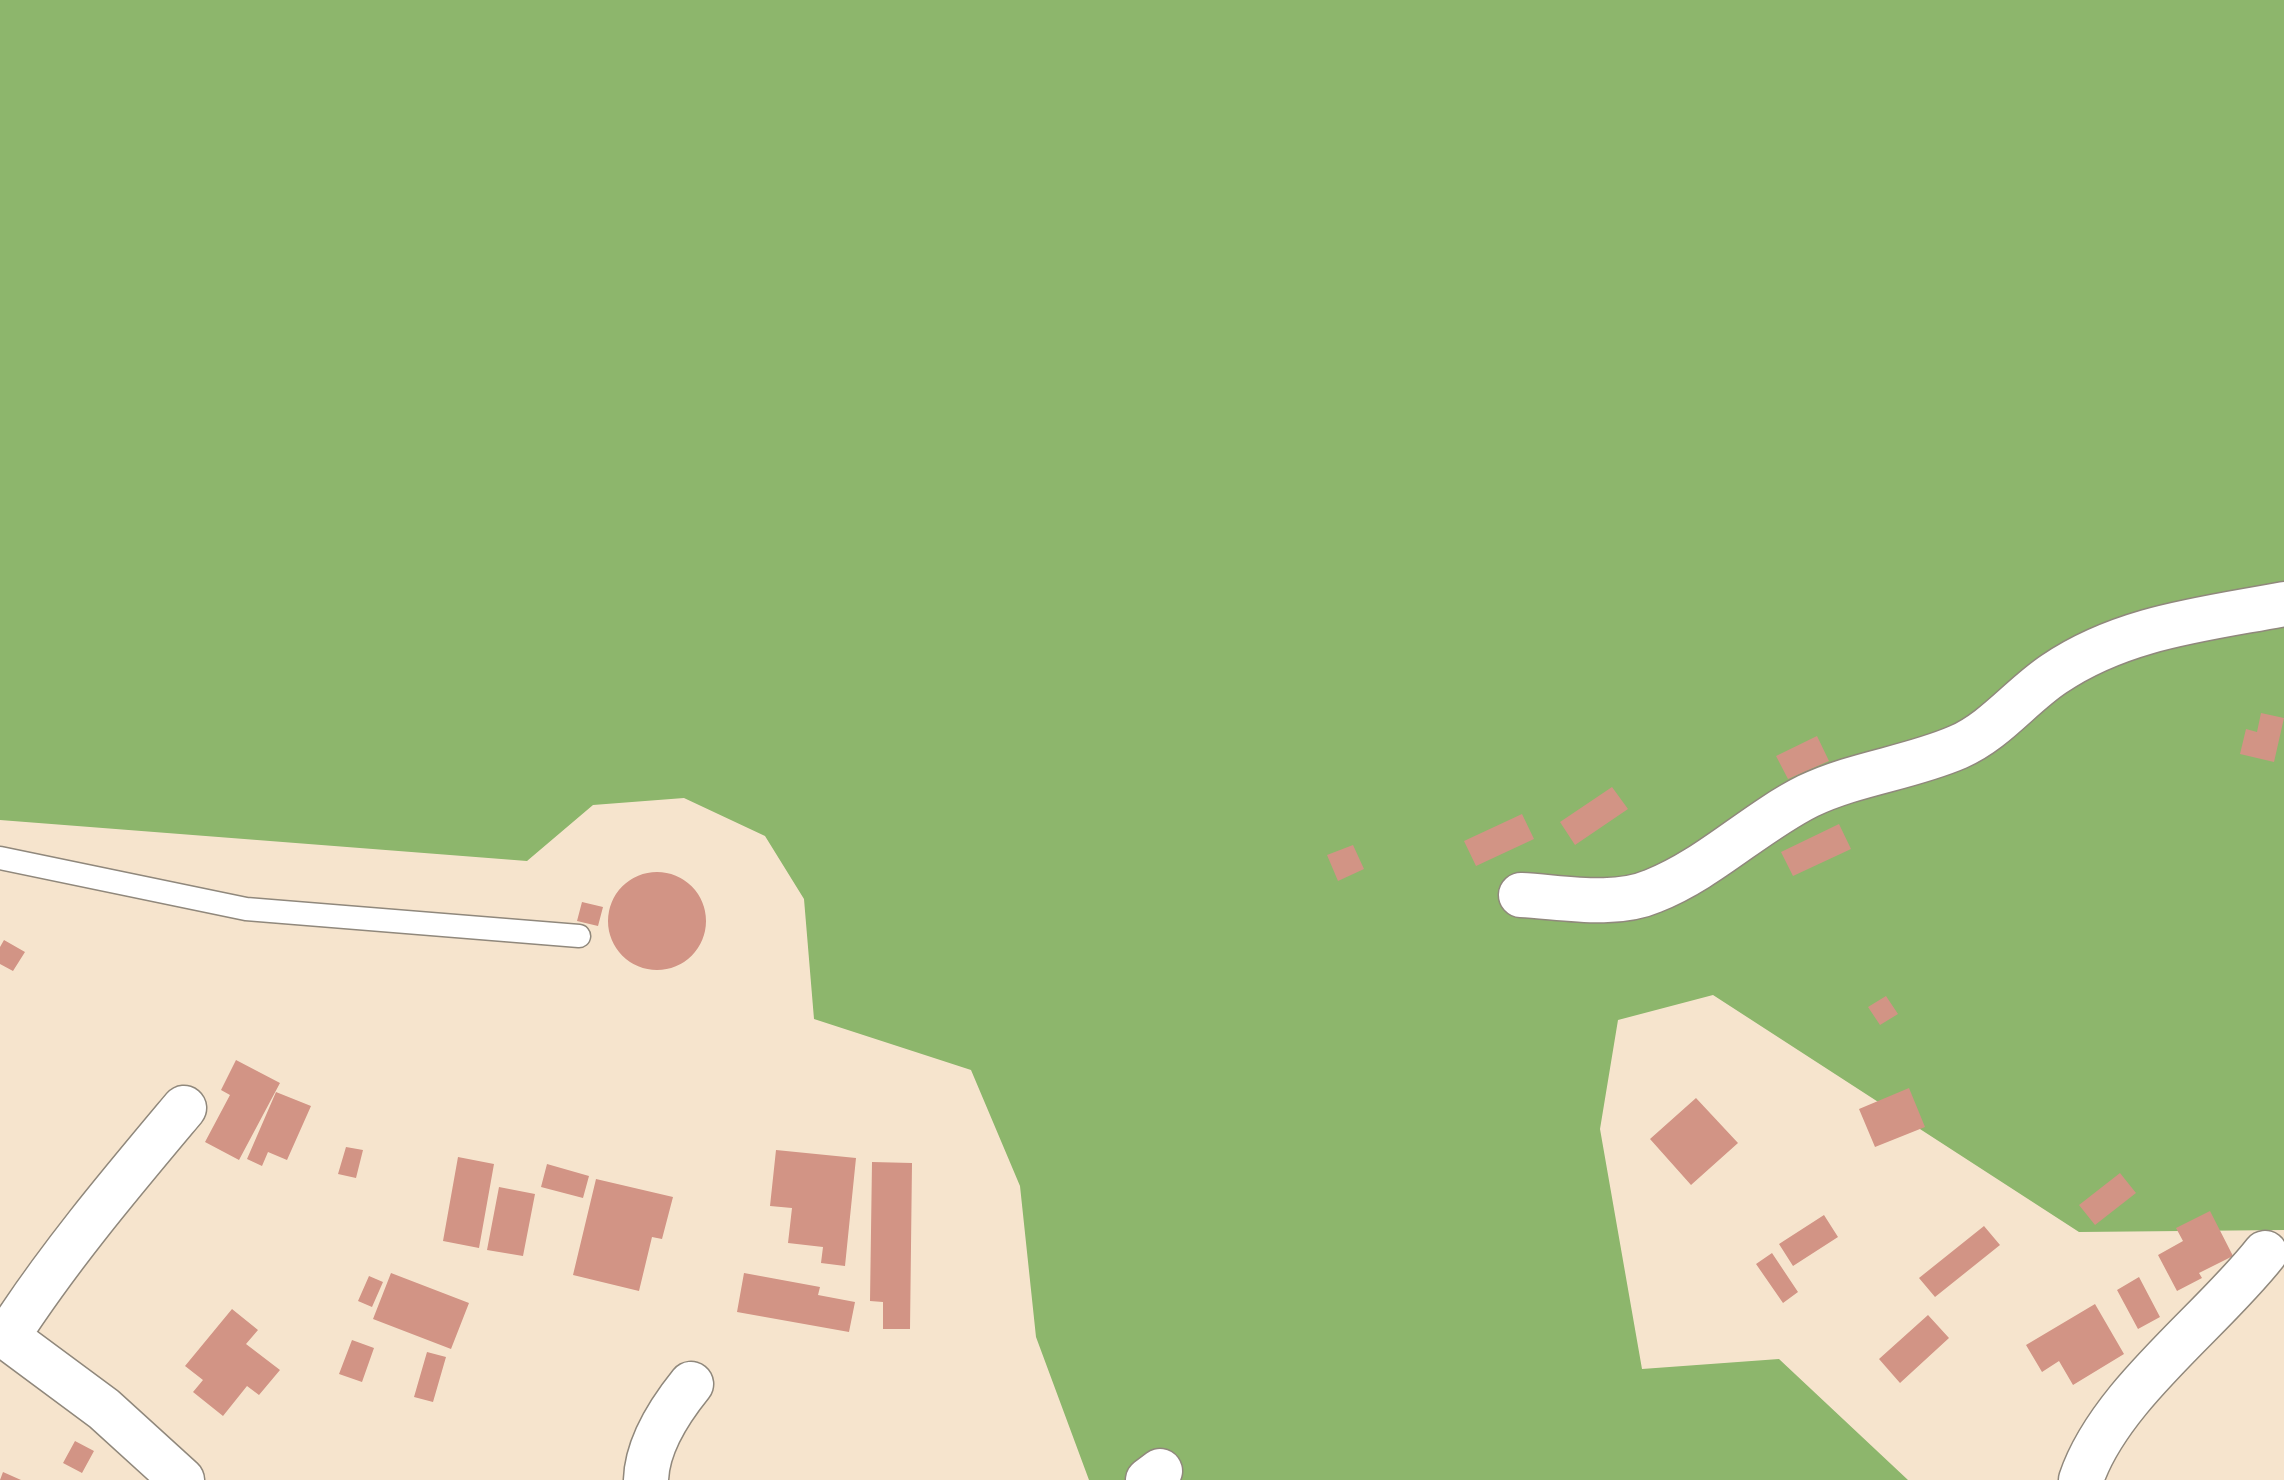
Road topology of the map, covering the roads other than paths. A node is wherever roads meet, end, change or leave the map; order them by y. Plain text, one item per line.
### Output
1 (2284, 604) edge
2 (0, 858) edge
3 (1521, 895) dead end
4 (579, 936) dead end
5 (184, 1108) dead end
6 (2265, 1253) dead end
7 (4, 1335) edge
8 (691, 1384) dead end
9 (182, 1480) edge
10 (646, 1480) edge
11 (2081, 1480) edge

1 - 3 street
2 - 4 lane
5 - 7 street
6 - 11 street
7 - 9 street
8 - 10 street

